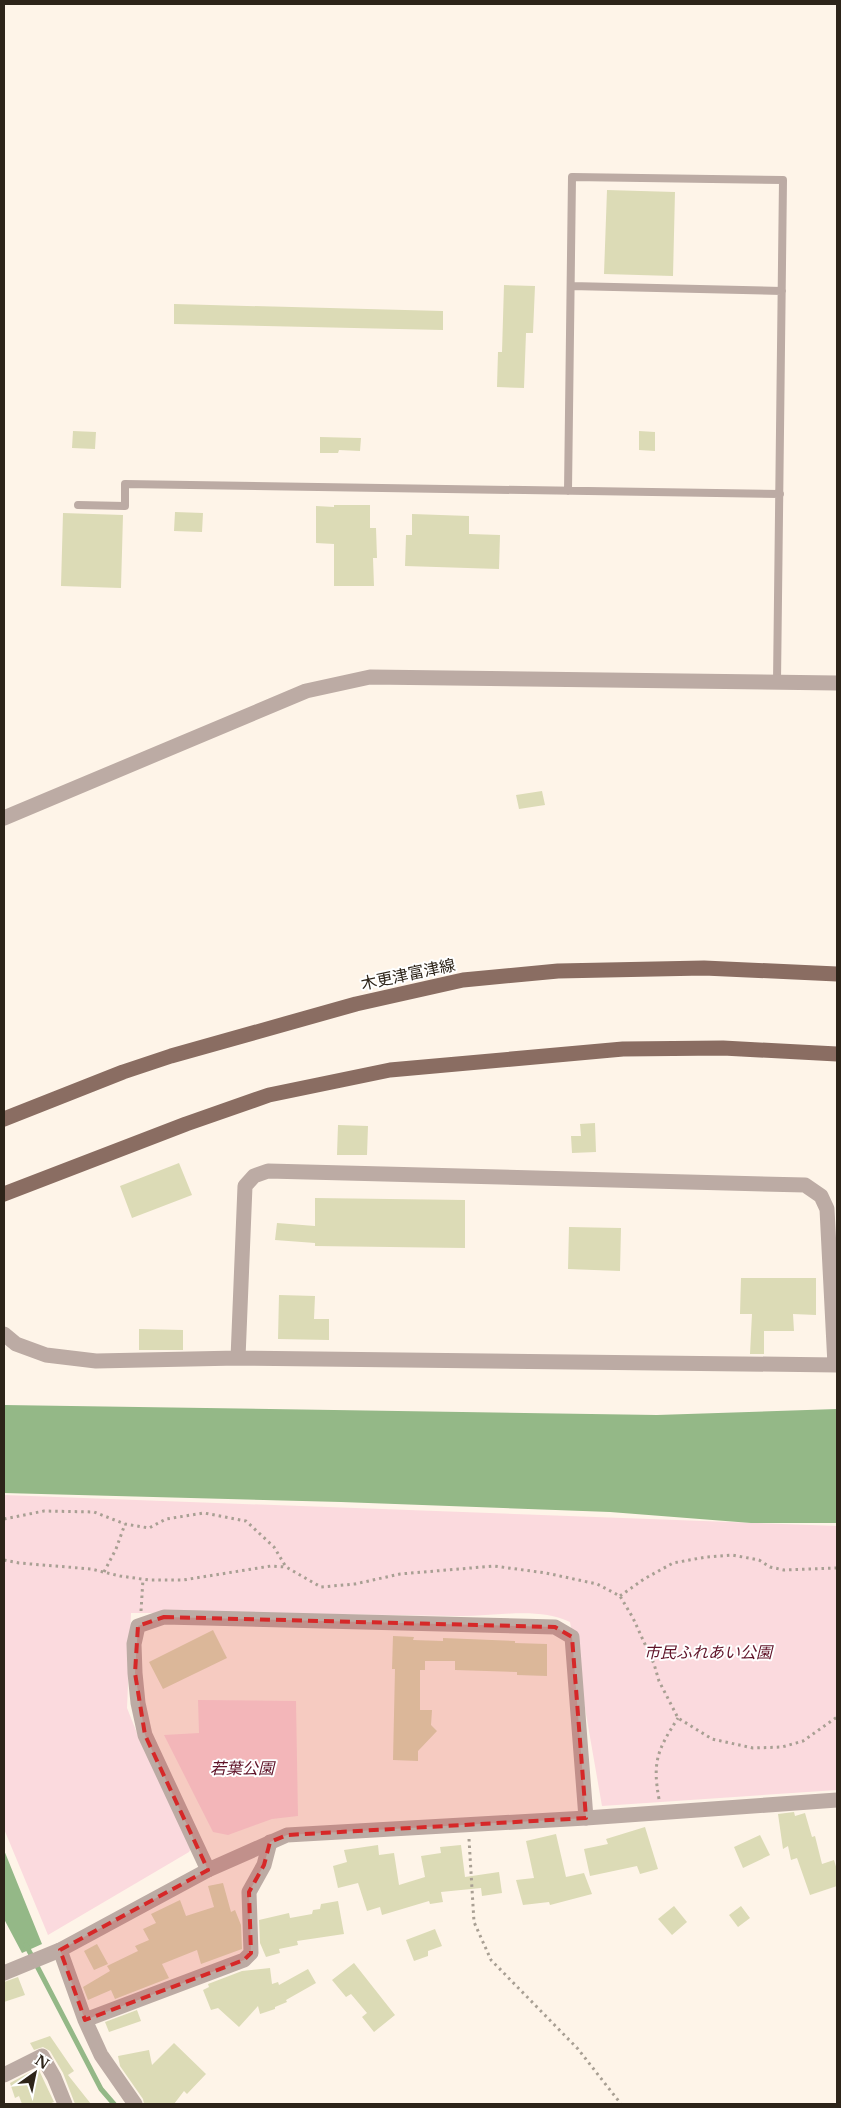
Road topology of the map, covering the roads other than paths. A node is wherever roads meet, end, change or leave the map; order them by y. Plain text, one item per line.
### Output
1 (570, 286) junction
2 (782, 291) junction
3 (568, 491) junction
4 (780, 494) junction
5 (78, 505) dead end
6 (777, 682) junction
7 (837, 683) edge
8 (4, 818) edge
9 (837, 974) edge
10 (837, 1054) edge
11 (4, 1119) edge
12 (4, 1194) edge
13 (4, 1334) edge
14 (238, 1358) junction
15 (836, 1365) edge
16 (837, 1800) edge
17 (586, 1818) junction
18 (270, 1842) junction
19 (208, 1870) junction
20 (56, 1951) junction
21 (8, 1971) edge
22 (86, 2020) junction
23 (4, 2075) edge
24 (65, 2104) edge
25 (135, 2104) edge

1 - 2 lane
1 - 2 lane
1 - 3 lane
2 - 4 lane
3 - 4 lane
3 - 5 lane
4 - 6 lane
6 - 7 street
6 - 8 street
9 - 11 main road, 木更津富津線
10 - 12 main road
13 - 14 street
14 - 15 street
14 - 15 street
16 - 17 street
17 - 18 street
17 - 19 street
18 - 19 street
18 - 22 street
19 - 20 street
20 - 21 street
20 - 22 street
22 - 25 street
23 - 24 street

